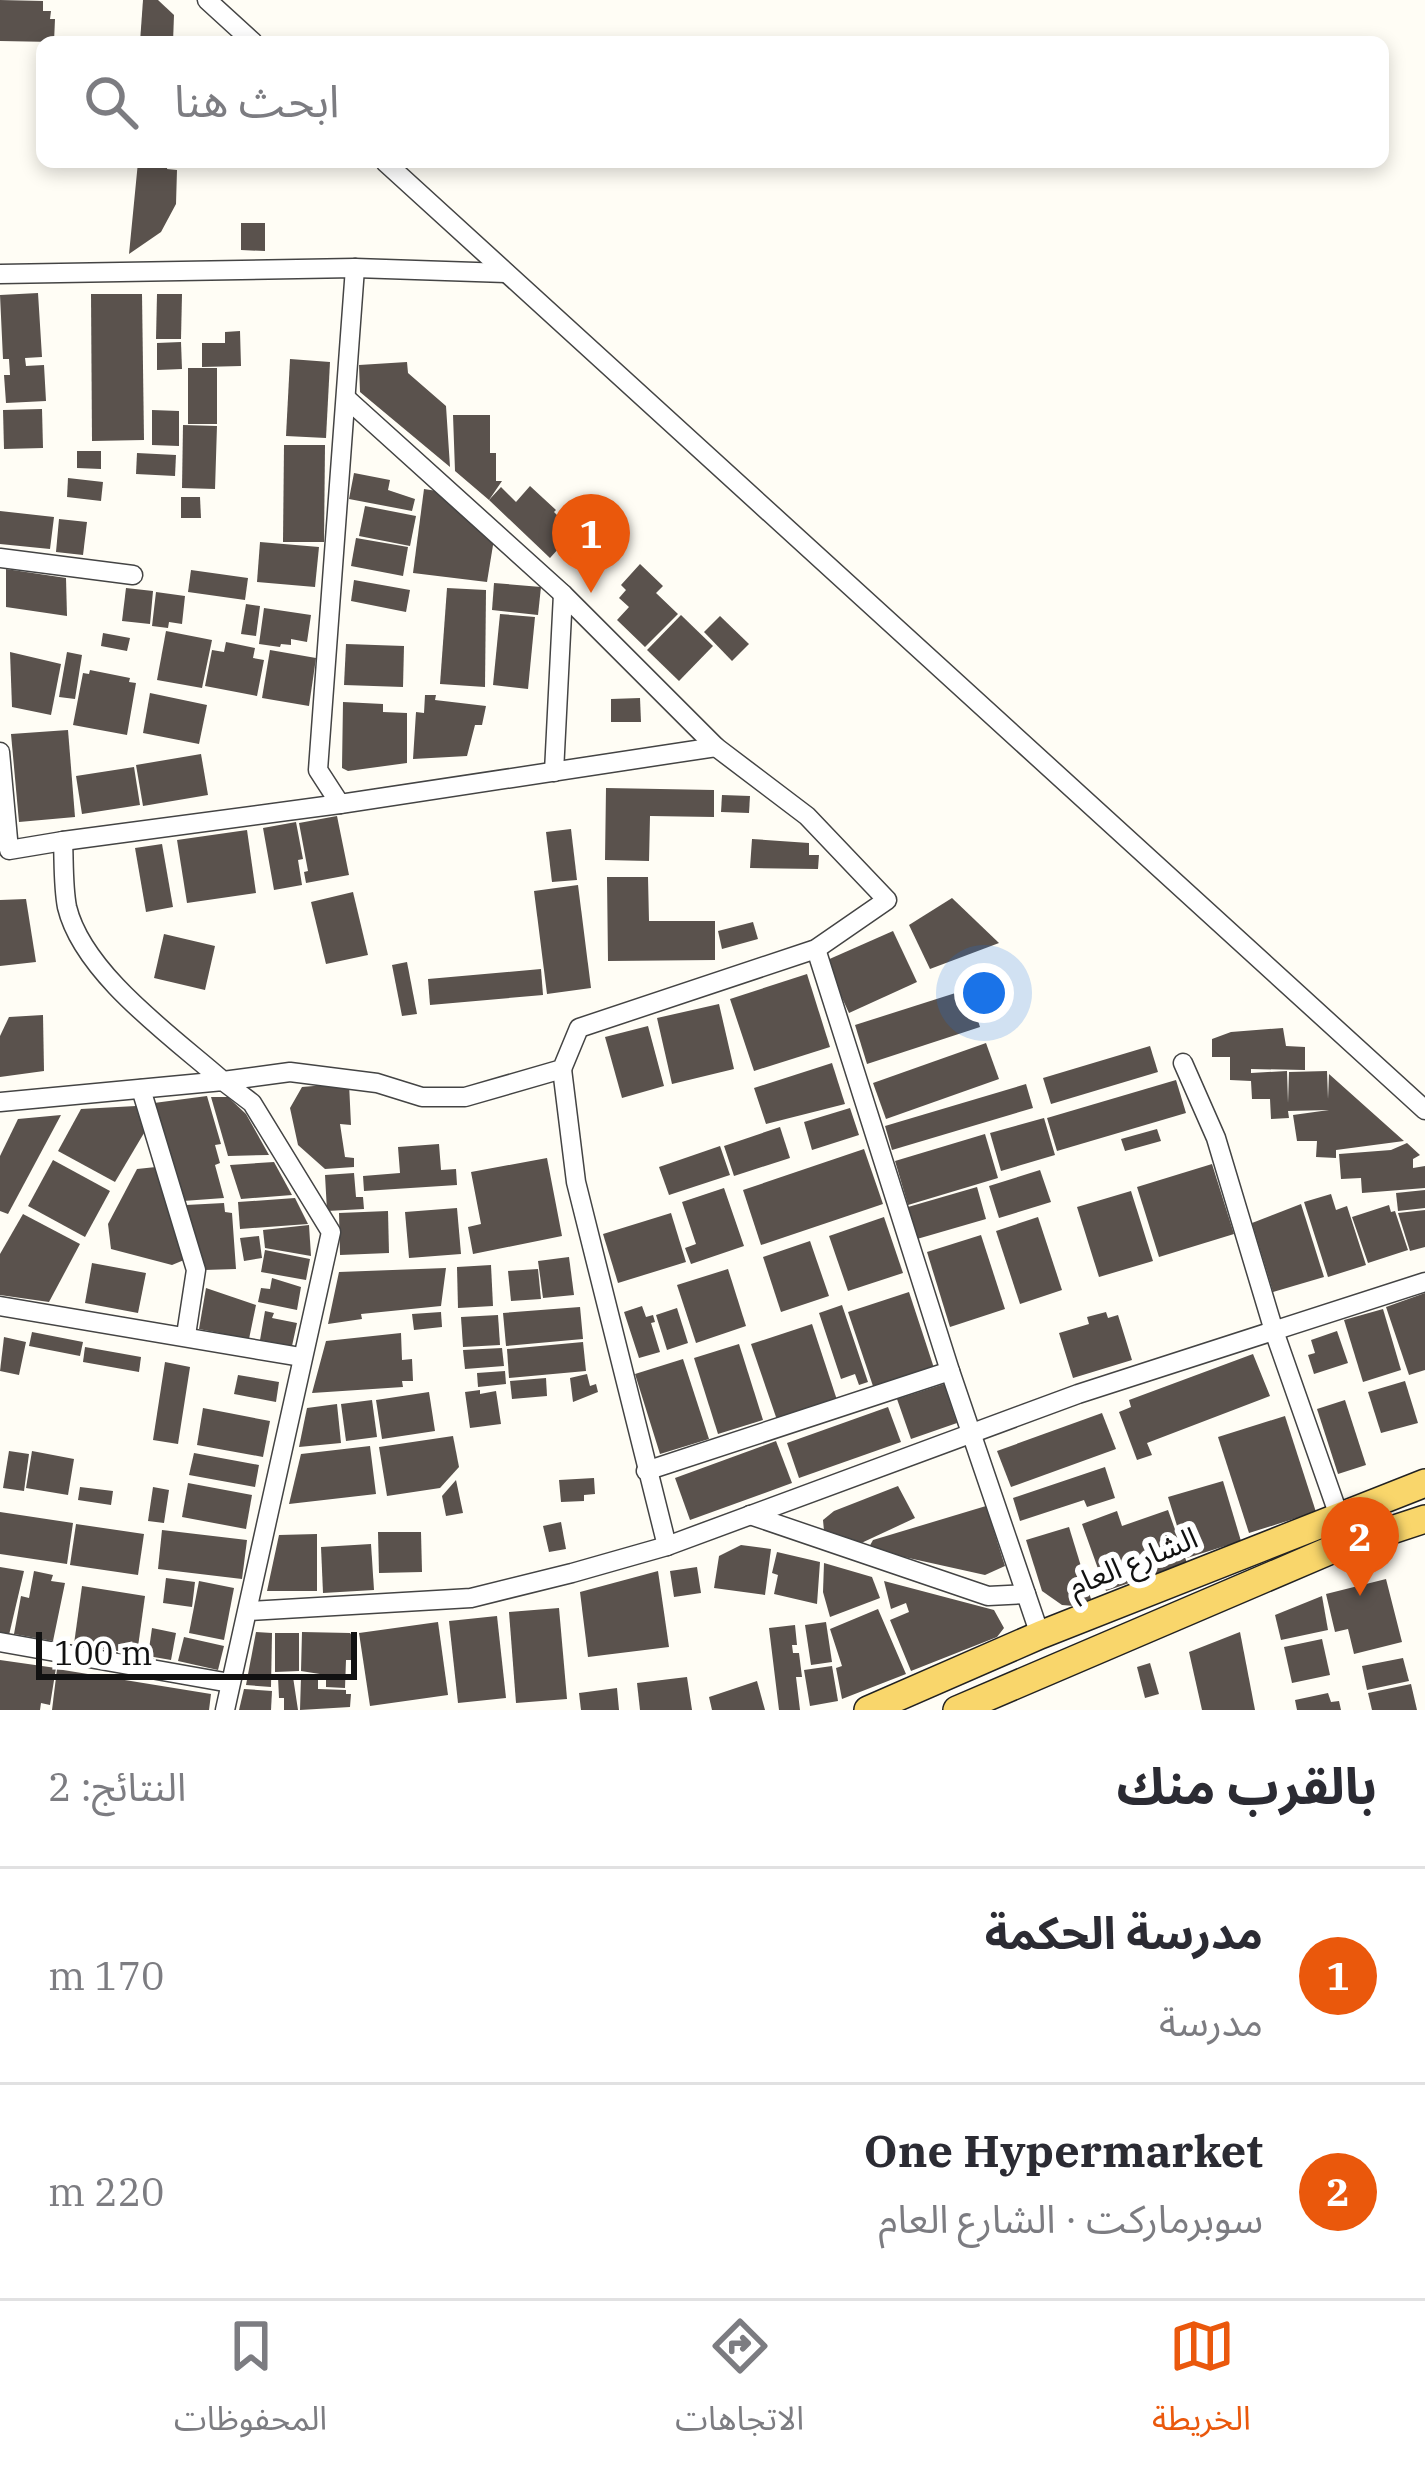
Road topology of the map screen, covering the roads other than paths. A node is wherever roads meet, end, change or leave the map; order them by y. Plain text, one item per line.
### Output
1 (207, 0) edge
2 (246, 36) edge
3 (392, 168) edge
4 (356, 268) junction
5 (506, 273) junction
6 (0, 274) edge
7 (346, 398) junction
8 (0, 558) edge
9 (133, 575) dead end
10 (563, 594) junction
11 (716, 747) junction
12 (0, 755) edge
13 (554, 772) junction
14 (340, 804) junction
15 (63, 841) junction
16 (815, 949) junction
17 (1183, 1063) dead end
18 (562, 1069) junction
19 (223, 1081) junction
20 (141, 1089) junction
21 (0, 1102) edge
22 (1425, 1110) edge
23 (1425, 1282) edge
24 (0, 1306) edge
25 (1274, 1330) junction
26 (186, 1335) junction
27 (301, 1358) junction
28 (950, 1371) junction
29 (971, 1434) junction
30 (646, 1471) junction
31 (1425, 1483) edge
32 (750, 1515) junction
33 (1425, 1519) edge
34 (1330, 1520) junction
35 (667, 1546) junction
36 (1331, 1550) junction
37 (1026, 1594) junction
38 (249, 1611) junction
39 (1040, 1635) junction
40 (0, 1642) edge
41 (230, 1683) junction
42 (225, 1710) edge
43 (868, 1710) edge
44 (957, 1710) edge

1 - 2 street
3 - 5 street
4 - 5 street
4 - 6 street
4 - 7 street
5 - 22 street
7 - 10 street
7 - 14 street
8 - 9 street
10 - 11 street
10 - 13 street
11 - 13 street
11 - 16 street
12 - 15 street
13 - 14 street
14 - 15 street
15 - 19 street
16 - 18 street
16 - 28 street
17 - 25 street
18 - 19 street
18 - 30 street
19 - 20 street
19 - 27 street
20 - 21 street
20 - 26 street
23 - 25 street
24 - 26 street
25 - 29 street
25 - 34 street
26 - 27 street
27 - 38 street
28 - 29 street
28 - 30 street
29 - 32 street
29 - 37 street
30 - 35 street
31 - 34 main road, الشارع العام
32 - 35 street
32 - 37 street
33 - 36 main road
34 - 36 main road
34 - 39 main road, الشارع العام
35 - 38 street
36 - 44 main road
37 - 39 street
38 - 41 street
39 - 43 main road, الشارع العام
40 - 41 street
41 - 42 street

